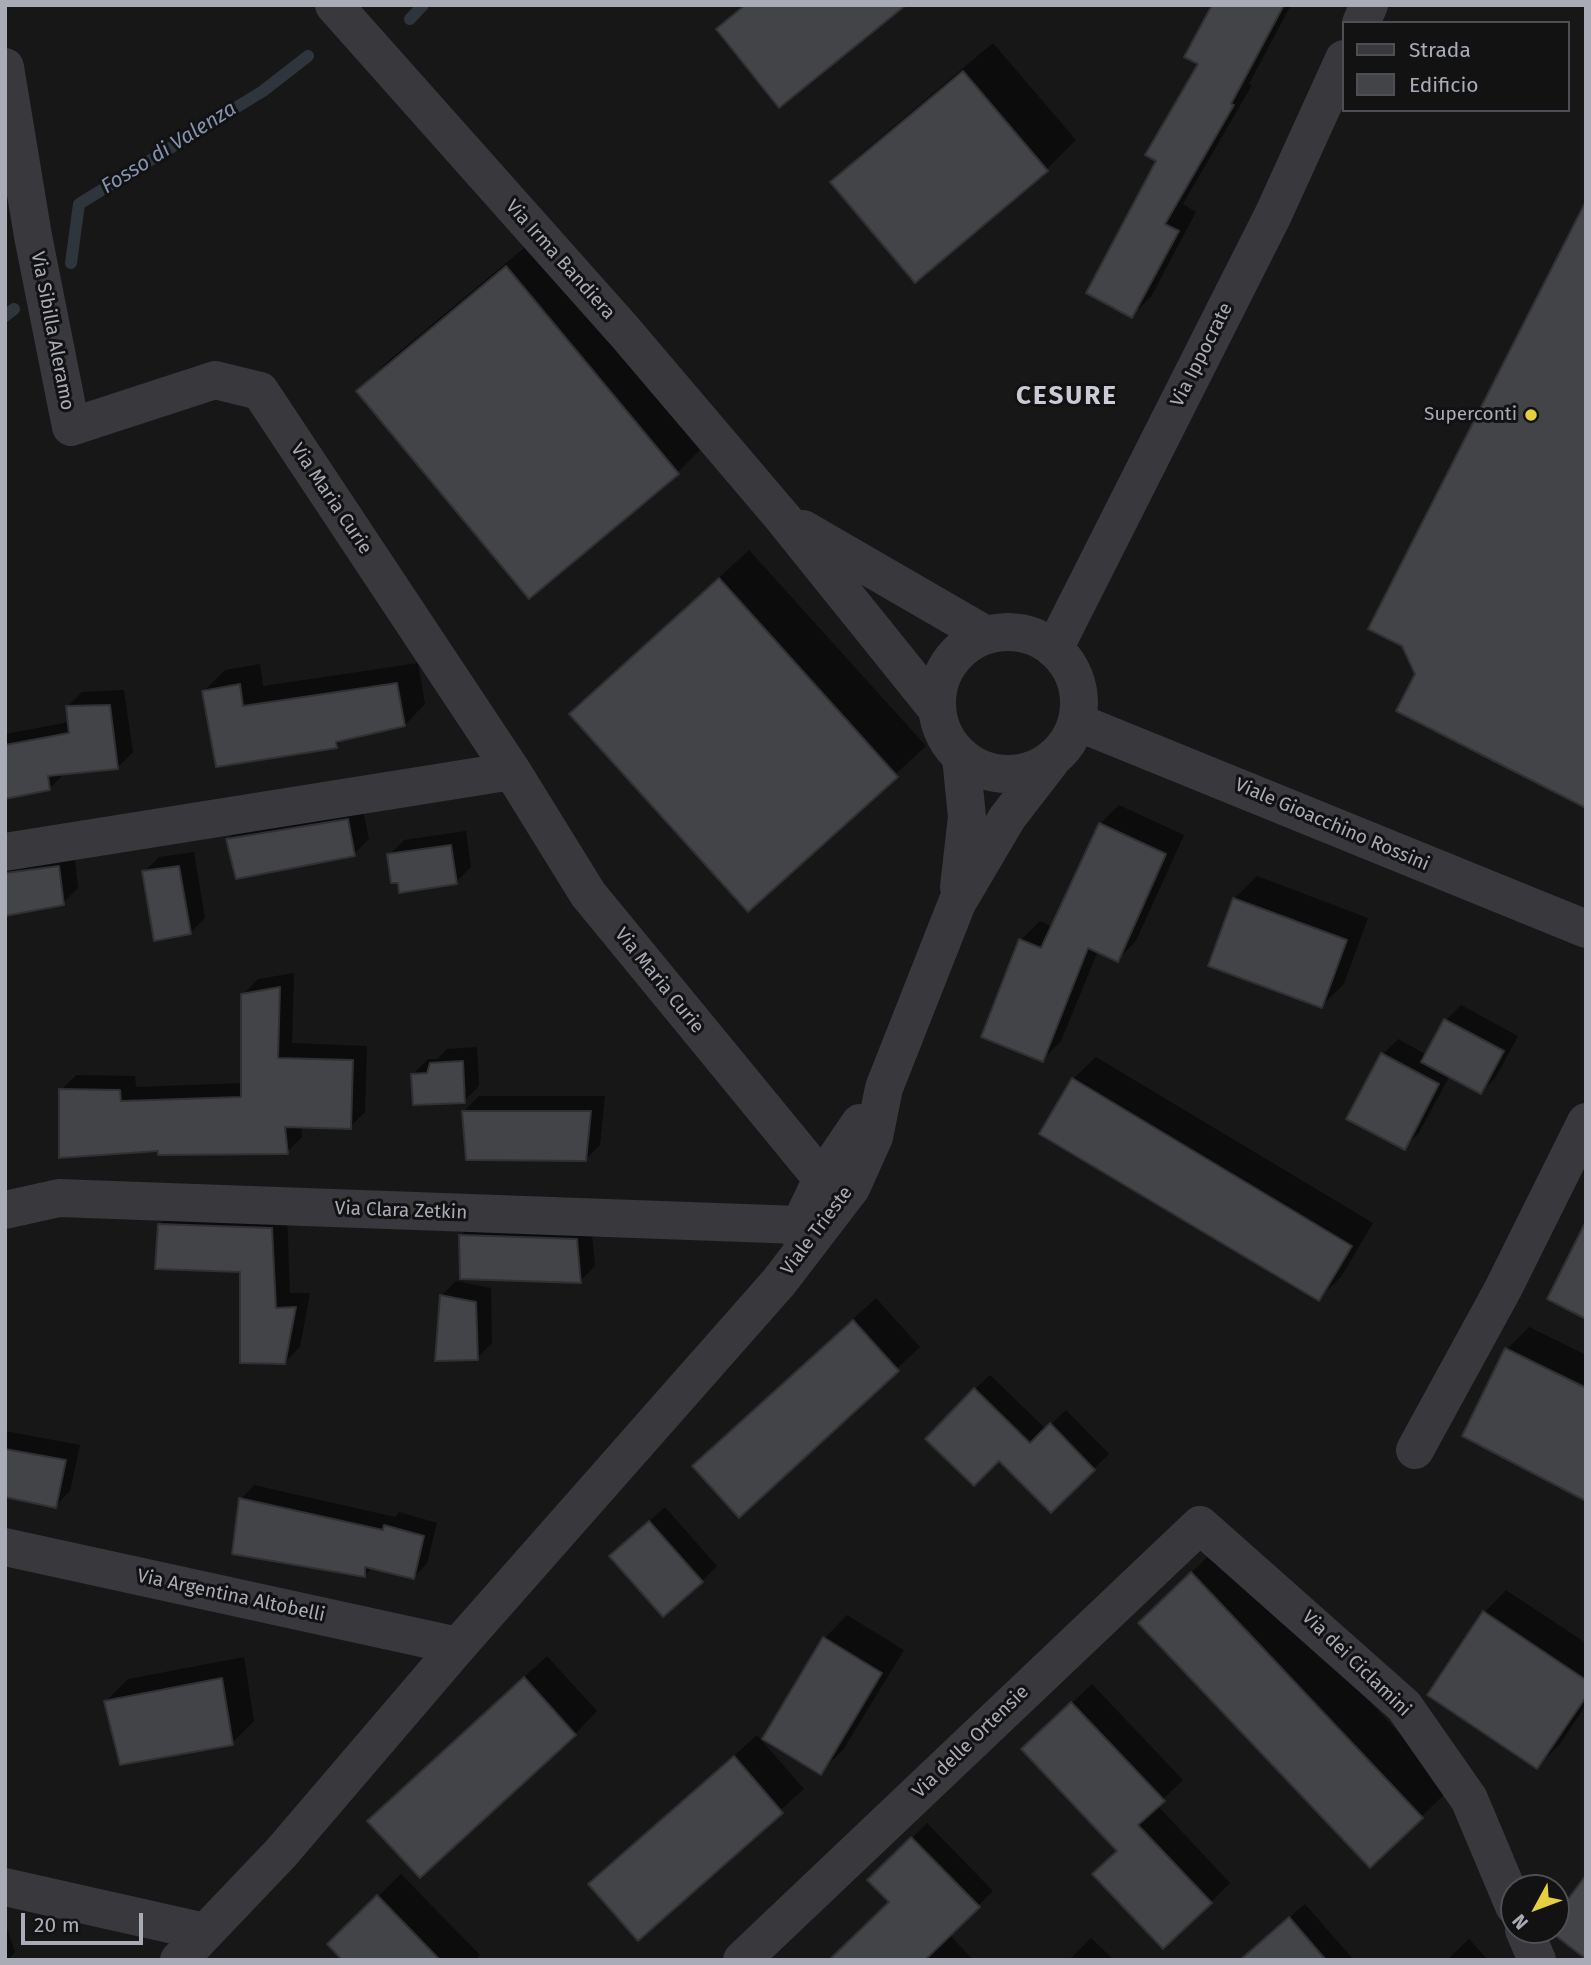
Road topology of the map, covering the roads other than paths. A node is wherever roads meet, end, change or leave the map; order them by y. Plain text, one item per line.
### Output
1 (334, 5) edge
2 (1369, 5) edge
3 (1362, 21) edge
4 (1342, 63) edge
5 (5, 68) edge
6 (19, 238) edge
7 (71, 427) joint
8 (783, 518) junction
9 (986, 635) junction
10 (1054, 649) junction
11 (936, 708) junction
12 (1077, 722) junction
13 (961, 757) junction
14 (1051, 761) junction
15 (512, 771) junction
16 (5, 852) edge
17 (957, 903) junction
18 (1586, 929) edge
19 (884, 1087) junction
20 (1586, 1122) edge
21 (822, 1179) junction
22 (5, 1210) edge
23 (799, 1225) junction
24 (779, 1282) junction
25 (1415, 1450) dead end
26 (1200, 1525) joint
27 (5, 1547) edge
28 (457, 1646) junction
29 (1501, 1874) edge
30 (5, 1887) edge
31 (205, 1932) junction
32 (179, 1960) edge
33 (743, 1960) edge

1 - 8 street, Via Irma Bandiera
2 - 3 street
4 - 10 street, Via Ippocrate
5 - 6 street, Via Sibilla Aleramo
6 - 7 street, Via Sibilla Aleramo
7 - 15 street, Via Maria Curie
8 - 9 street, Via Irma Bandiera
8 - 11 street, Via Irma Bandiera
9 - 10 street
9 - 11 street
10 - 12 street
11 - 13 street
12 - 14 street
12 - 18 street, Viale Gioacchino Rossini
13 - 14 street
13 - 17 street, Viale Trieste
14 - 17 street, Viale Trieste
15 - 16 street
15 - 21 street, Via Maria Curie
17 - 19 street, Viale Trieste
19 - 21 street, Viale Trieste
19 - 24 street, Viale Trieste
20 - 25 street
21 - 23 street, Viale Trieste
22 - 23 street, Via Clara Zetkin
23 - 24 street, Viale Trieste
24 - 28 street
26 - 29 street, Via dei Ciclamini
26 - 33 street, Via delle Ortensie
27 - 28 street, Via Argentina Altobelli
28 - 31 street
30 - 31 street
31 - 32 street

